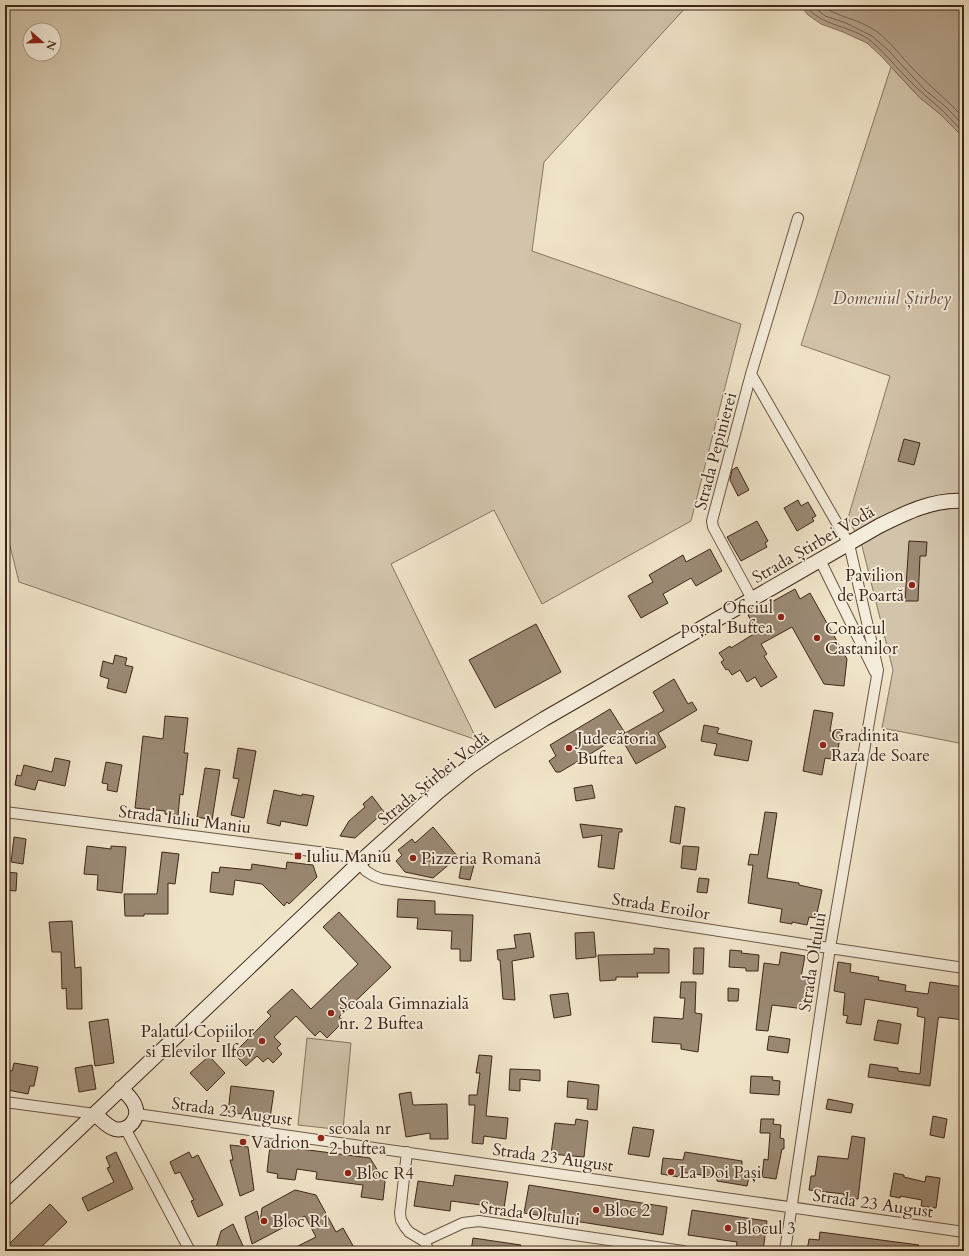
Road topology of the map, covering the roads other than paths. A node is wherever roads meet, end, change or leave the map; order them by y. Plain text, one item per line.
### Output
1 (798, 218) dead end
2 (752, 374) junction
3 (964, 501) edge
4 (849, 544) junction
5 (820, 560) junction
6 (752, 599) junction
7 (877, 679) junction
8 (5, 812) edge
9 (359, 863) junction
10 (830, 948) junction
11 (964, 968) edge
12 (121, 1088) junction
13 (5, 1102) edge
14 (95, 1114) junction
15 (137, 1114) junction
16 (125, 1128) junction
17 (407, 1152) junction
18 (5, 1199) edge
19 (791, 1207) junction
20 (964, 1232) edge
21 (424, 1241) junction
22 (190, 1251) edge
23 (429, 1251) edge
24 (682, 1251) edge
25 (785, 1251) edge

1 - 2 street, Strada Pepinierei
2 - 4 street, Strada Pepinierei
2 - 6 street, Strada Pepinierei
3 - 4 street, Strada Știrbei Vodă
4 - 5 street, Strada Știrbei Vodă
4 - 7 street, Strada Oltului
5 - 6 street, Strada Știrbei Vodă
5 - 7 street
6 - 9 street, Strada Știrbei Vodă
7 - 10 street, Strada Oltului
8 - 9 street, Strada Iuliu Maniu
9 - 10 street, Strada Eroilor
9 - 12 street, Strada Știrbei Vodă
10 - 11 street, Strada Eroilor
10 - 19 street, Strada Oltului
12 - 14 street, Strada Știrbei Vodă
12 - 15 street
13 - 14 street
14 - 16 street
14 - 18 street, Strada Știrbei Vodă
15 - 16 street
15 - 17 street, Strada 23 August
16 - 22 street
17 - 19 street, Strada 23 August
17 - 21 street
19 - 20 street, Strada 23 August
19 - 25 street, Strada Oltului
21 - 23 street
21 - 24 street, Strada Oltului

